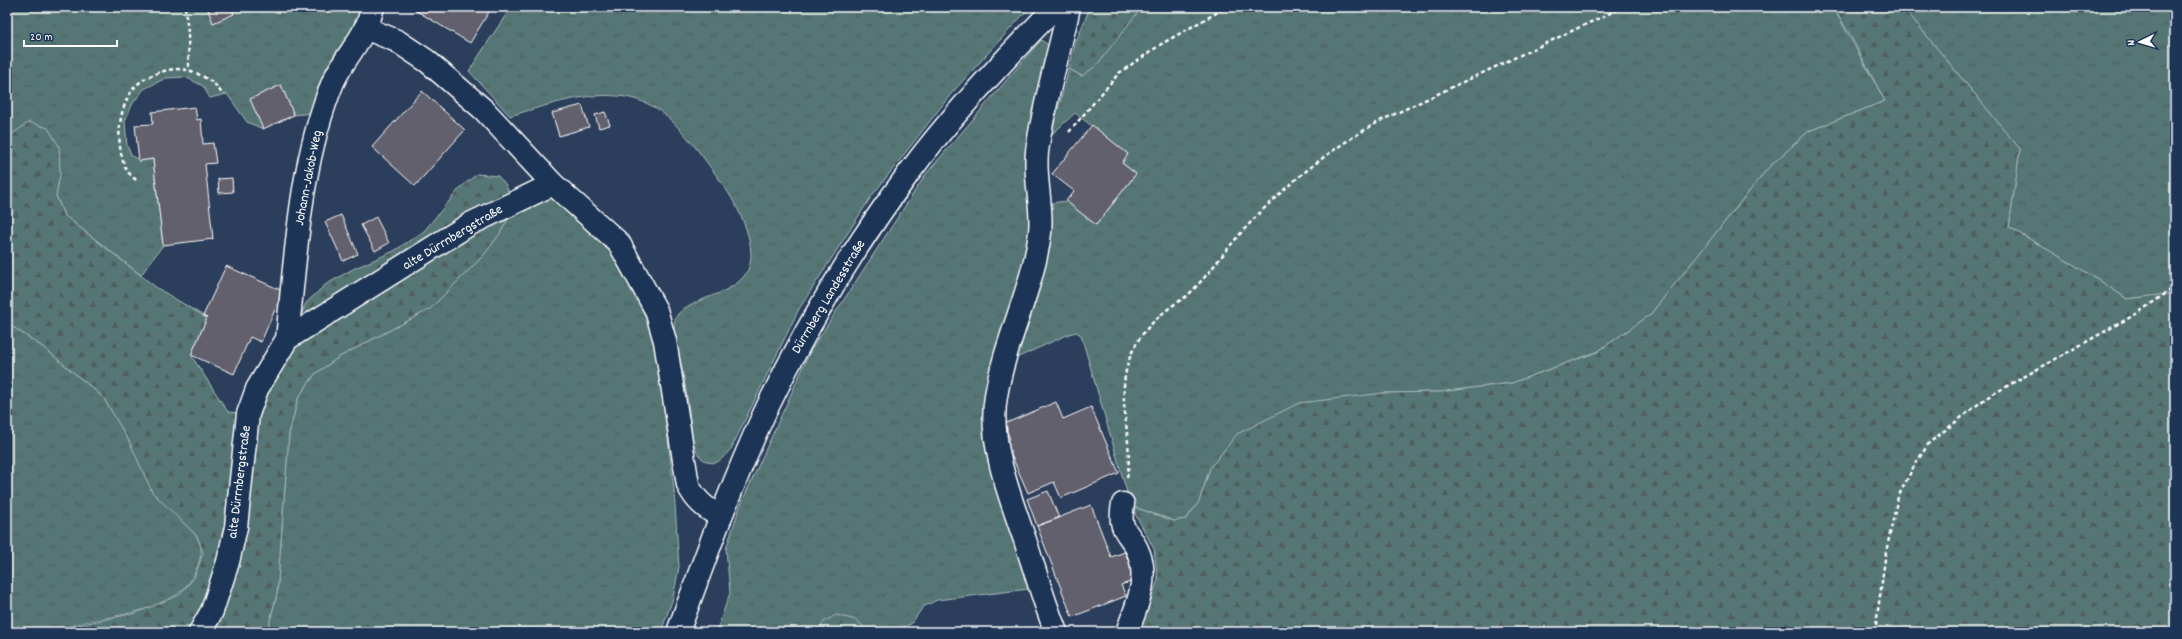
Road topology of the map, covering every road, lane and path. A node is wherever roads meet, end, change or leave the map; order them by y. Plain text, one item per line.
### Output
1 (185, 7) edge
2 (373, 7) edge
3 (1055, 7) edge
4 (1069, 7) edge
5 (1227, 7) edge
6 (1623, 7) edge
7 (366, 28) junction
8 (189, 70) junction
9 (222, 94) dead end
10 (1065, 136) dead end
11 (136, 180) dead end
12 (553, 184) junction
13 (2175, 287) edge
14 (287, 339) junction
15 (1123, 504) joint
16 (720, 517) junction
17 (200, 632) edge
18 (678, 632) edge
19 (1056, 632) edge
20 (1127, 632) edge
21 (1875, 632) edge

1 - 8 path
2 - 7 street, Johann-Jakob-Weg
3 - 16 street, Dürrnberg Landesstraße
4 - 19 street
5 - 10 path
6 - 15 path
7 - 12 street
7 - 14 street, Johann-Jakob-Weg
8 - 9 path
8 - 11 path
12 - 14 street, alte Dürrnbergstraße
12 - 16 street
13 - 21 path
14 - 17 street, alte Dürrnbergstraße
15 - 20 street
16 - 18 street, Dürrnberg Landesstraße

